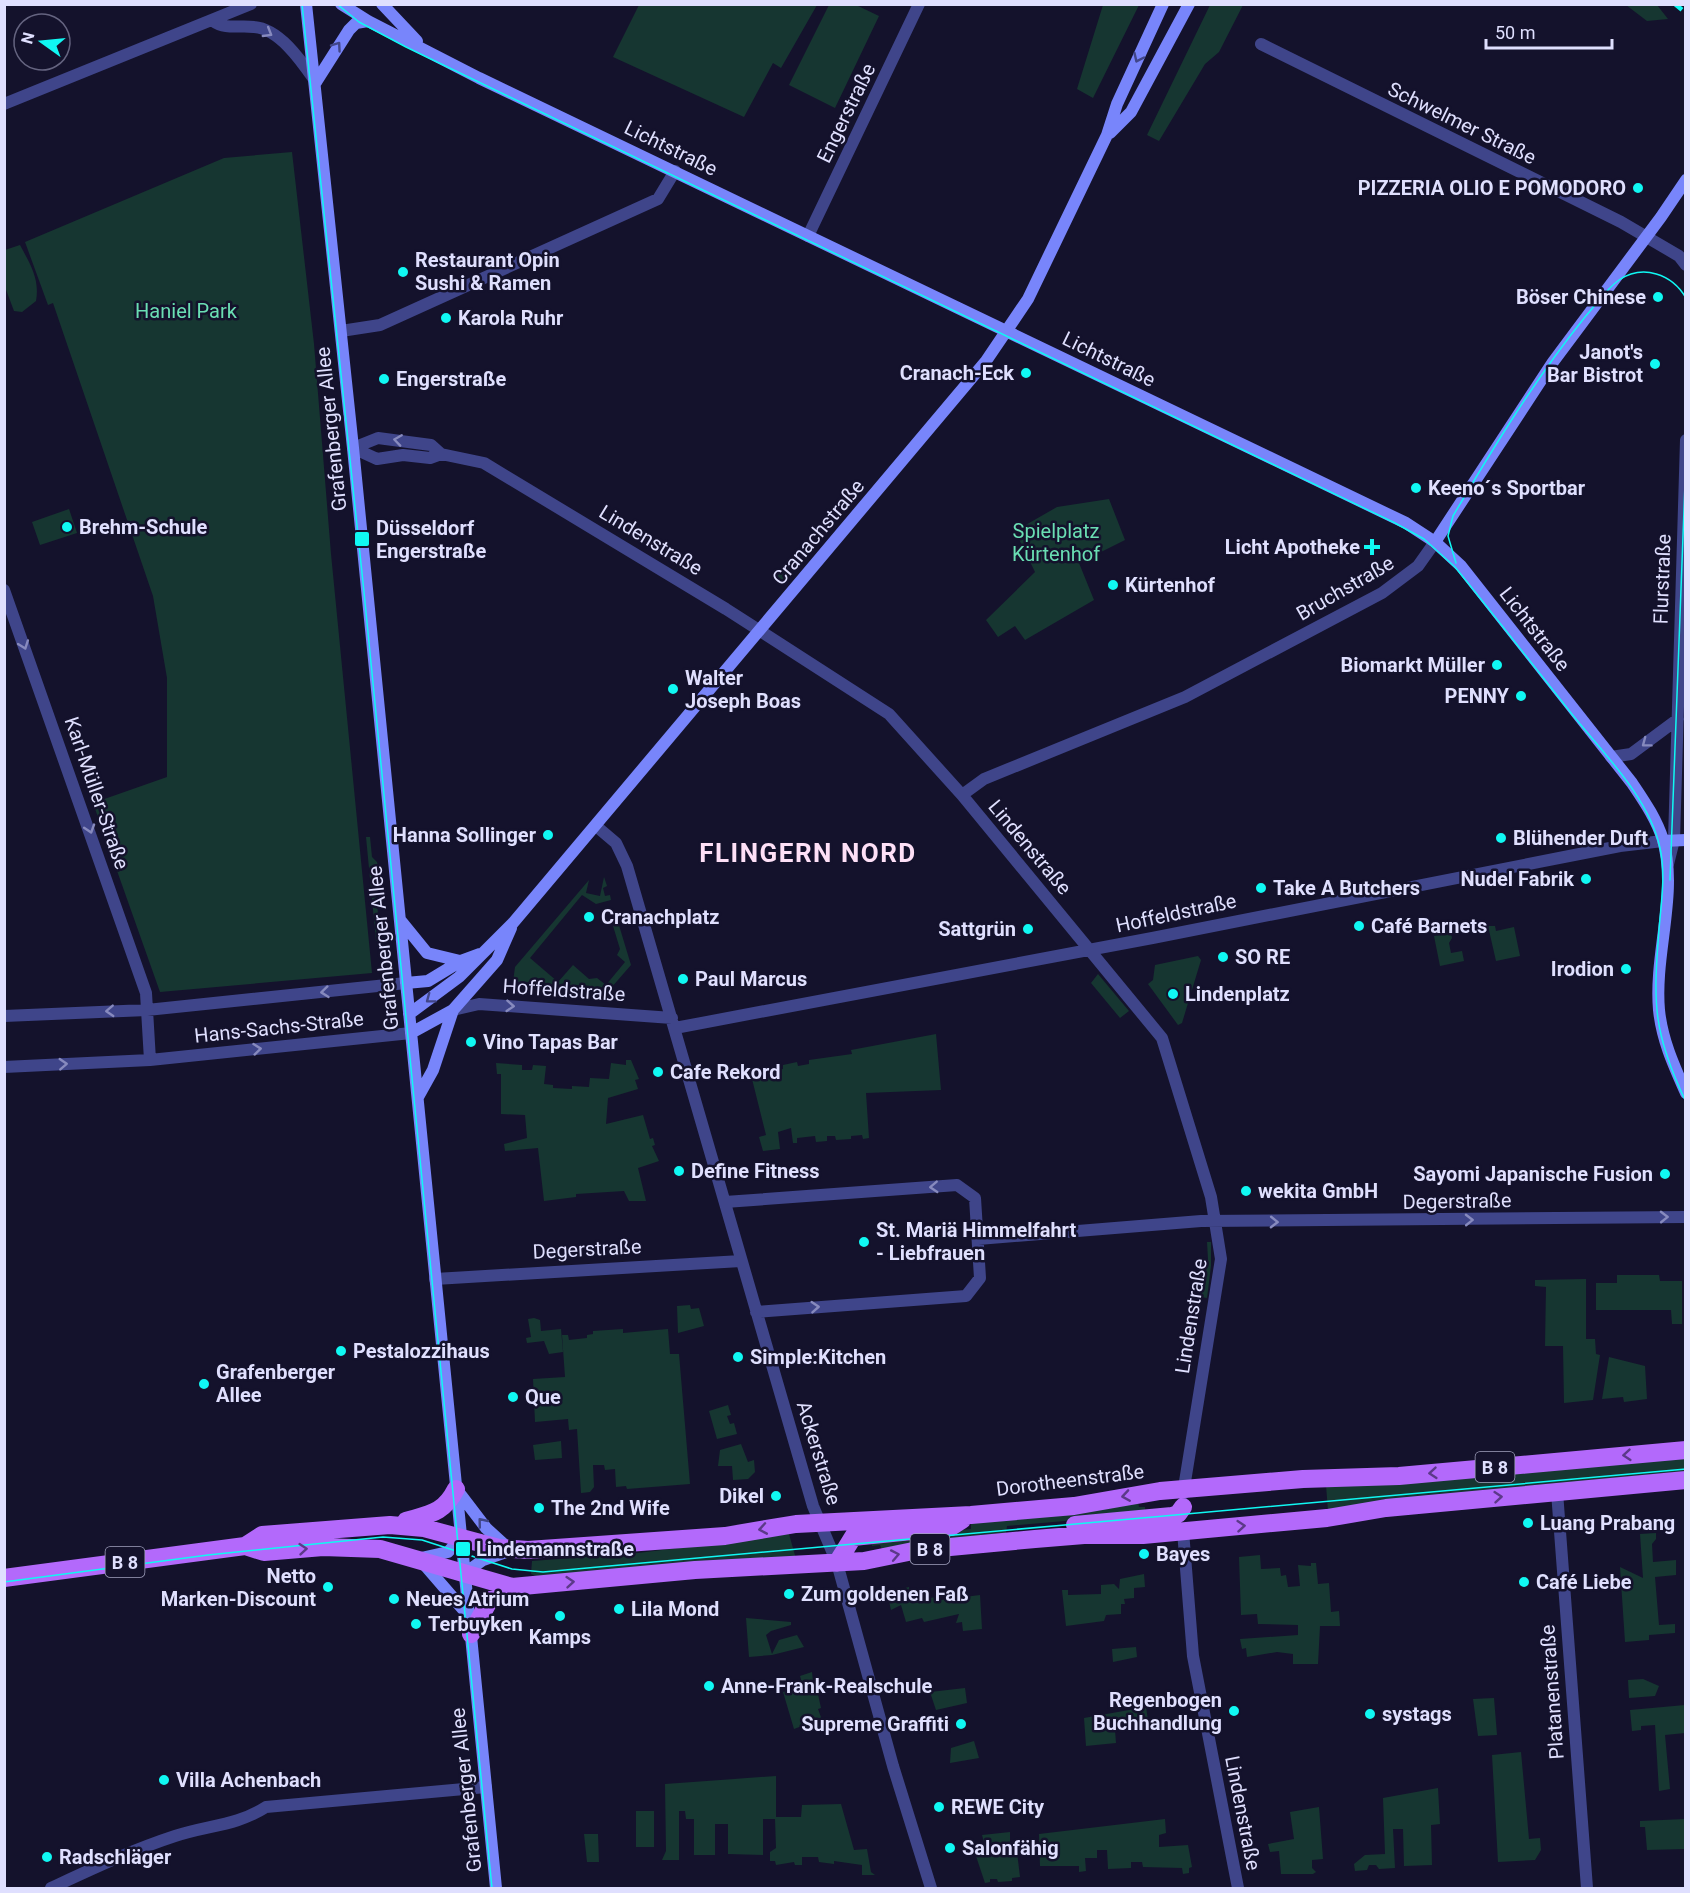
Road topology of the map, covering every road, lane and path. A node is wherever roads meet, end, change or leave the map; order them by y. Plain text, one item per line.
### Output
1 (230, 4) edge
2 (251, 4) edge
3 (306, 4) edge
4 (341, 4) edge
5 (382, 4) edge
6 (1163, 4) edge
7 (1188, 4) edge
8 (917, 5) edge
9 (216, 20) junction
10 (368, 21) junction
11 (1261, 44) dead end
12 (424, 49) junction
13 (316, 82) junction
14 (4, 104) edge
15 (1107, 135) junction
16 (675, 171) junction
17 (1686, 180) edge
18 (808, 236) junction
19 (1647, 237) junction
20 (1686, 265) edge
21 (341, 331) junction
22 (1006, 331) junction
23 (1686, 441) edge
24 (354, 448) junction
25 (441, 454) junction
26 (1435, 542) junction
27 (4, 590) edge
28 (761, 631) junction
29 (1678, 719) junction
30 (1611, 757) junction
31 (962, 795) junction
32 (596, 826) junction
33 (1674, 840) edge
34 (400, 920) junction
35 (513, 923) junction
36 (1091, 951) junction
37 (481, 953) junction
38 (460, 961) junction
39 (406, 983) junction
40 (147, 1010) junction
41 (453, 1010) junction
42 (409, 1014) junction
43 (4, 1016) edge
44 (674, 1023) junction
45 (411, 1033) junction
46 (150, 1060) junction
47 (4, 1067) edge
48 (1686, 1093) edge
49 (418, 1097) junction
50 (725, 1202) junction
51 (1686, 1217) edge
52 (1216, 1221) junction
53 (978, 1239) junction
54 (741, 1261) junction
55 (435, 1279) junction
56 (756, 1312) junction
57 (1686, 1450) edge
58 (1686, 1480) edge
59 (456, 1490) junction
60 (1557, 1492) junction
61 (1183, 1498) junction
62 (971, 1515) junction
63 (821, 1522) junction
64 (390, 1525) junction
65 (1183, 1531) junction
66 (461, 1538) junction
67 (1024, 1540) junction
68 (245, 1546) junction
69 (511, 1551) junction
70 (418, 1558) junction
71 (837, 1563) junction
72 (465, 1573) junction
73 (4, 1578) edge
74 (512, 1587) junction
75 (470, 1625) junction
76 (486, 1787) junction
77 (51, 1888) edge
78 (496, 1888) edge
79 (931, 1888) edge
80 (1238, 1888) edge
81 (1587, 1888) edge

1 - 9 street
2 - 9 street
3 - 13 main road, Grafenberger Allee
4 - 10 main road, Lichtstraße
5 - 12 main road
6 -> 15 main road, Cranachstraße
7 - 15 main road, Cranachstraße
8 - 18 street, Engerstraße
9 -> 13 street
9 - 14 street
10 - 12 main road, Lichtstraße
13 -> 10 main road
11 - 19 street, Schwelmer Straße
12 - 16 main road, Lichtstraße
13 - 21 main road, Grafenberger Allee
15 - 22 main road, Cranachstraße
16 - 18 main road, Lichtstraße
16 - 21 street
17 - 19 main road, Bruchstraße
18 - 22 main road, Lichtstraße
19 - 20 street
19 - 26 main road, Bruchstraße
21 - 24 main road, Grafenberger Allee
22 - 26 main road, Lichtstraße
22 - 28 main road, Cranachstraße
23 - 29 street, Flurstraße
24 - 25 street, Lindenstraße
25 -> 24 street, Lindenstraße
24 - 34 main road, Grafenberger Allee
25 - 28 street, Lindenstraße
26 - 30 main road, Lichtstraße
26 - 31 street, Bruchstraße
27 -> 40 street, Karl-Müller-Straße
28 - 31 street, Lindenstraße
28 - 32 main road, Cranachstraße
29 -> 30 street
29 - 33 street, Flurstraße
30 - 33 main road, Lichtstraße
31 - 36 street, Lindenstraße
32 - 35 main road, Cranachstraße
32 - 44 street
33 - 36 street, Hoffeldstraße
33 - 48 main road, Flurstraße
34 - 38 main road
34 - 39 main road, Grafenberger Allee
35 - 37 main road, Cranachstraße
35 - 41 main road, Cranachstraße
36 - 44 street, Hoffeldstraße
36 - 52 street, Lindenstraße
37 - 38 main road, Cranachstraße
37 -> 42 main road, Cranachstraße
38 - 39 main road, Cranachstraße
39 -> 40 street, Hans-Sachs-Straße
39 - 42 main road, Grafenberger Allee
40 -> 43 street, Hans-Sachs-Straße
40 - 46 street
41 -> 44 street, Hoffeldstraße
41 - 45 main road, Cranachstraße
41 - 49 main road, Cranachstraße
42 - 45 main road, Grafenberger Allee
44 - 50 street, Ackerstraße
46 -> 45 street, Hans-Sachs-Straße
45 - 49 main road, Grafenberger Allee
47 -> 46 street, Hans-Sachs-Straße
49 - 55 main road, Grafenberger Allee
53 -> 50 street
50 - 54 street, Ackerstraße
52 -> 51 street, Degerstraße
52 - 53 street, Degerstraße
52 - 61 street, Lindenstraße
56 -> 53 street
54 - 55 street, Degerstraße
54 - 56 street, Ackerstraße
55 - 59 main road, Grafenberger Allee
56 - 63 street, Ackerstraße
57 -> 61 main road, Dorotheenstraße / B 8
58 - 60 main road, B 8
59 - 64 main road
59 - 66 main road, Grafenberger Allee
69 -> 59 main road
65 -> 60 main road, B 8
60 - 81 street, Platanenstraße
61 -> 62 main road, Dorotheenstraße / B 8
61 - 67 main road
62 - 63 main road, Dorotheenstraße / B 8
62 - 71 main road
63 -> 69 main road, Dorotheenstraße / B 8
63 - 71 street, Ackerstraße
64 - 66 main road, B 8
64 - 68 main road, B 8
65 - 67 main road, B 8
65 - 80 street, Lindenstraße
66 - 69 main road, Dorotheenstraße / B 8
66 - 70 main road, B 8
66 - 72 main road, Grafenberger Allee
71 -> 67 main road, B 8
68 -> 70 main road, B 8
68 - 73 main road, B 8
69 - 72 main road, B 8
70 - 72 main road, B 8
70 - 75 main road
74 -> 71 main road, B 8
71 - 79 street, Ackerstraße
72 - 74 main road, B 8
72 - 75 main road, Grafenberger Allee
74 - 75 main road
75 - 76 main road, Grafenberger Allee
76 - 77 street
76 - 78 main road, Grafenberger Allee

